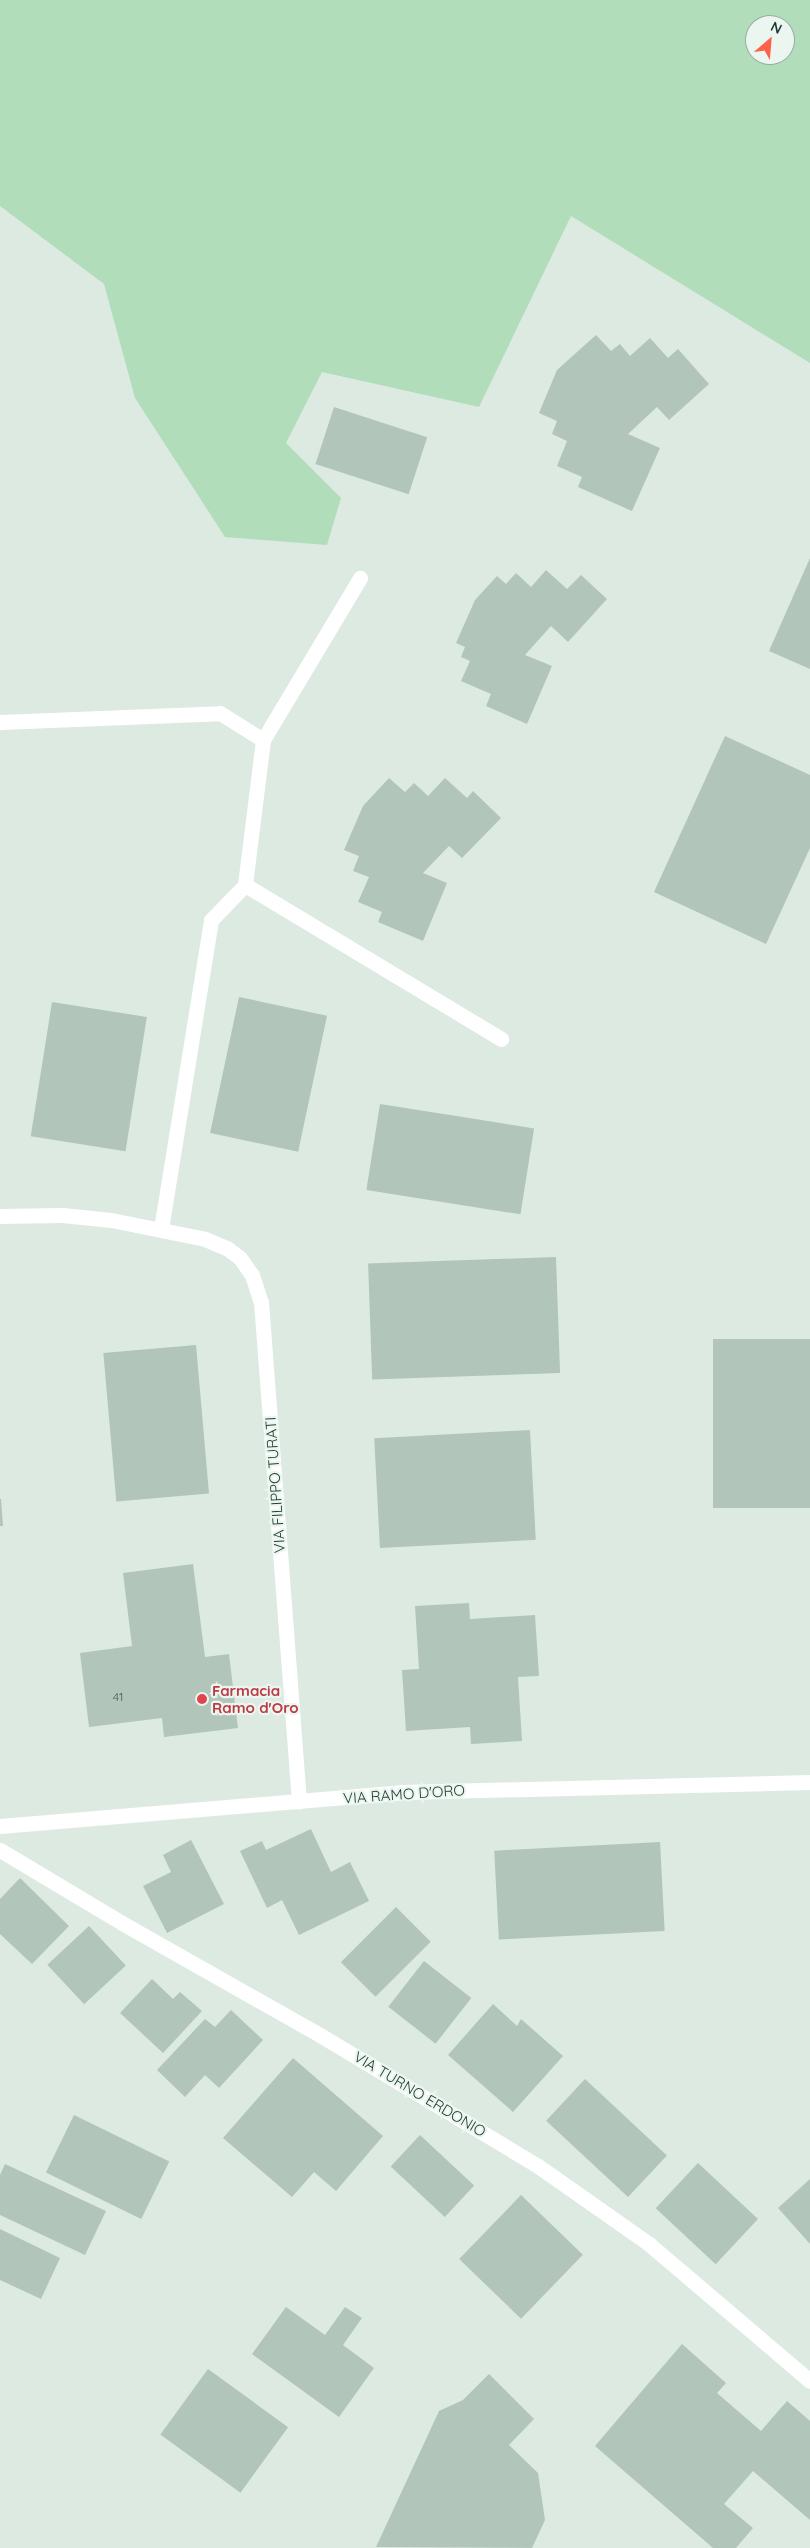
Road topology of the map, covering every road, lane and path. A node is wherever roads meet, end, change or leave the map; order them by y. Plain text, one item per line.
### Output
1 (360, 578) dead end
2 (0, 722) edge
3 (263, 740) junction
4 (245, 885) junction
5 (501, 1039) dead end
6 (0, 1216) edge
7 (161, 1229) junction
8 (810, 1782) edge
9 (299, 1802) junction
10 (0, 1826) edge
11 (0, 1850) edge
12 (810, 2381) edge

1 - 3 street
2 - 3 street
3 - 4 street
4 - 5 street
4 - 7 street
6 - 7 street, VIA FILIPPO TURATI
7 - 9 street, VIA FILIPPO TURATI
8 - 9 street, VIA RAMO D'ORO
9 - 10 street, VIA RAMO D'ORO
11 - 12 street, VIA TURNO ERDONIO

